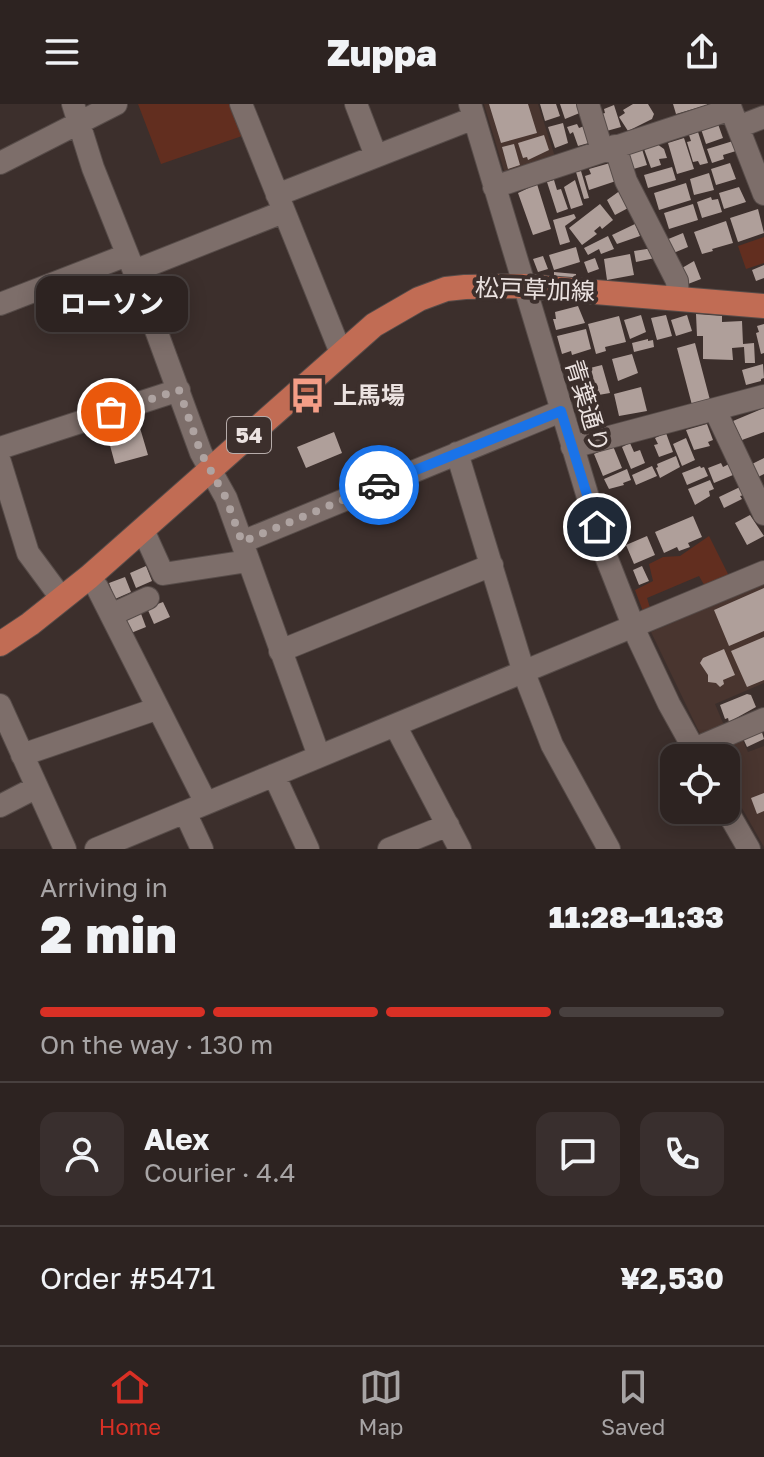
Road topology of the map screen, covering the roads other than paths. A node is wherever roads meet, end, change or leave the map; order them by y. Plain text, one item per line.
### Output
1 (116, 104) edge
2 (241, 104) edge
3 (356, 104) edge
4 (588, 104) edge
5 (472, 111) edge
6 (75, 113) edge
7 (733, 113) edge
8 (764, 117) edge
9 (609, 148) junction
10 (376, 156) junction
11 (0, 163) edge
12 (494, 187) junction
13 (764, 194) edge
14 (280, 203) junction
15 (130, 263) junction
16 (523, 286) junction
17 (678, 299) junction
18 (0, 304) edge
19 (764, 306) edge
20 (341, 353) junction
21 (179, 390) junction
22 (764, 396) edge
23 (715, 410) junction
24 (561, 411) junction
25 (572, 447) junction
26 (0, 448) edge
27 (457, 453) junction
28 (0, 462) edge
29 (211, 469) junction
30 (764, 514) edge
31 (143, 530) junction
32 (245, 552) junction
33 (492, 565) junction
34 (764, 572) edge
35 (89, 577) junction
36 (148, 598) dead end
37 (62, 599) junction
38 (111, 615) junction
39 (633, 627) junction
40 (0, 643) edge
41 (280, 651) junction
42 (524, 673) junction
43 (0, 705) edge
44 (156, 709) junction
45 (764, 719) edge
46 (395, 725) junction
47 (691, 744) edge
48 (715, 744) edge
49 (22, 755) junction
50 (319, 756) junction
51 (274, 775) junction
52 (35, 788) junction
53 (0, 806) edge
54 (195, 808) junction
55 (735, 824) edge
56 (448, 825) junction
57 (65, 849) edge
58 (96, 849) edge
59 (202, 849) edge
60 (308, 849) edge
61 (389, 849) edge
62 (460, 849) edge
63 (609, 849) edge
64 (749, 849) edge

1 - 6 street
2 - 14 street
3 - 10 street
4 - 9 street
5 - 10 street
5 - 12 street, 青葉通り
6 - 11 street
6 - 15 street
7 - 8 street
7 - 9 street
7 - 13 street
9 - 12 street
9 - 17 street
10 - 14 street
12 - 16 street, 青葉通り
14 - 15 street
14 - 20 street
15 - 18 street
15 - 21 street
16 - 17 main road, 松戸草加線 / 54
16 - 20 main road, 松戸草加線 / 54
16 - 24 street, 青葉通り
17 - 19 main road, 松戸草加線 / 54
20 - 29 main road, 松戸草加線 / 54
21 - 26 street
21 - 29 street
22 - 23 street
23 - 25 street
23 - 30 street
24 - 25 street, 青葉通り
24 - 27 street
25 - 39 street, 青葉通り
27 - 32 street
27 - 33 street
28 - 37 street
29 - 31 main road, 松戸草加線 / 54
29 - 32 street
31 - 32 street
31 - 35 main road, 松戸草加線 / 54
32 - 41 street
33 - 41 street
33 - 42 street
34 - 39 street
35 - 37 main road, 松戸草加線 / 54
35 - 38 street
36 - 38 street
37 - 40 main road, 松戸草加線 / 54
38 - 44 street
39 - 42 street
39 - 47 street, 青葉通り
41 - 50 street
42 - 46 street
42 - 63 street
43 - 49 street
44 - 49 street
44 - 54 street
45 - 48 street
46 - 50 street
46 - 56 street
49 - 52 street
50 - 51 street
51 - 54 street
51 - 60 street
52 - 53 street
52 - 57 street
54 - 58 street
54 - 59 street
55 - 64 street
56 - 61 street
56 - 62 street

